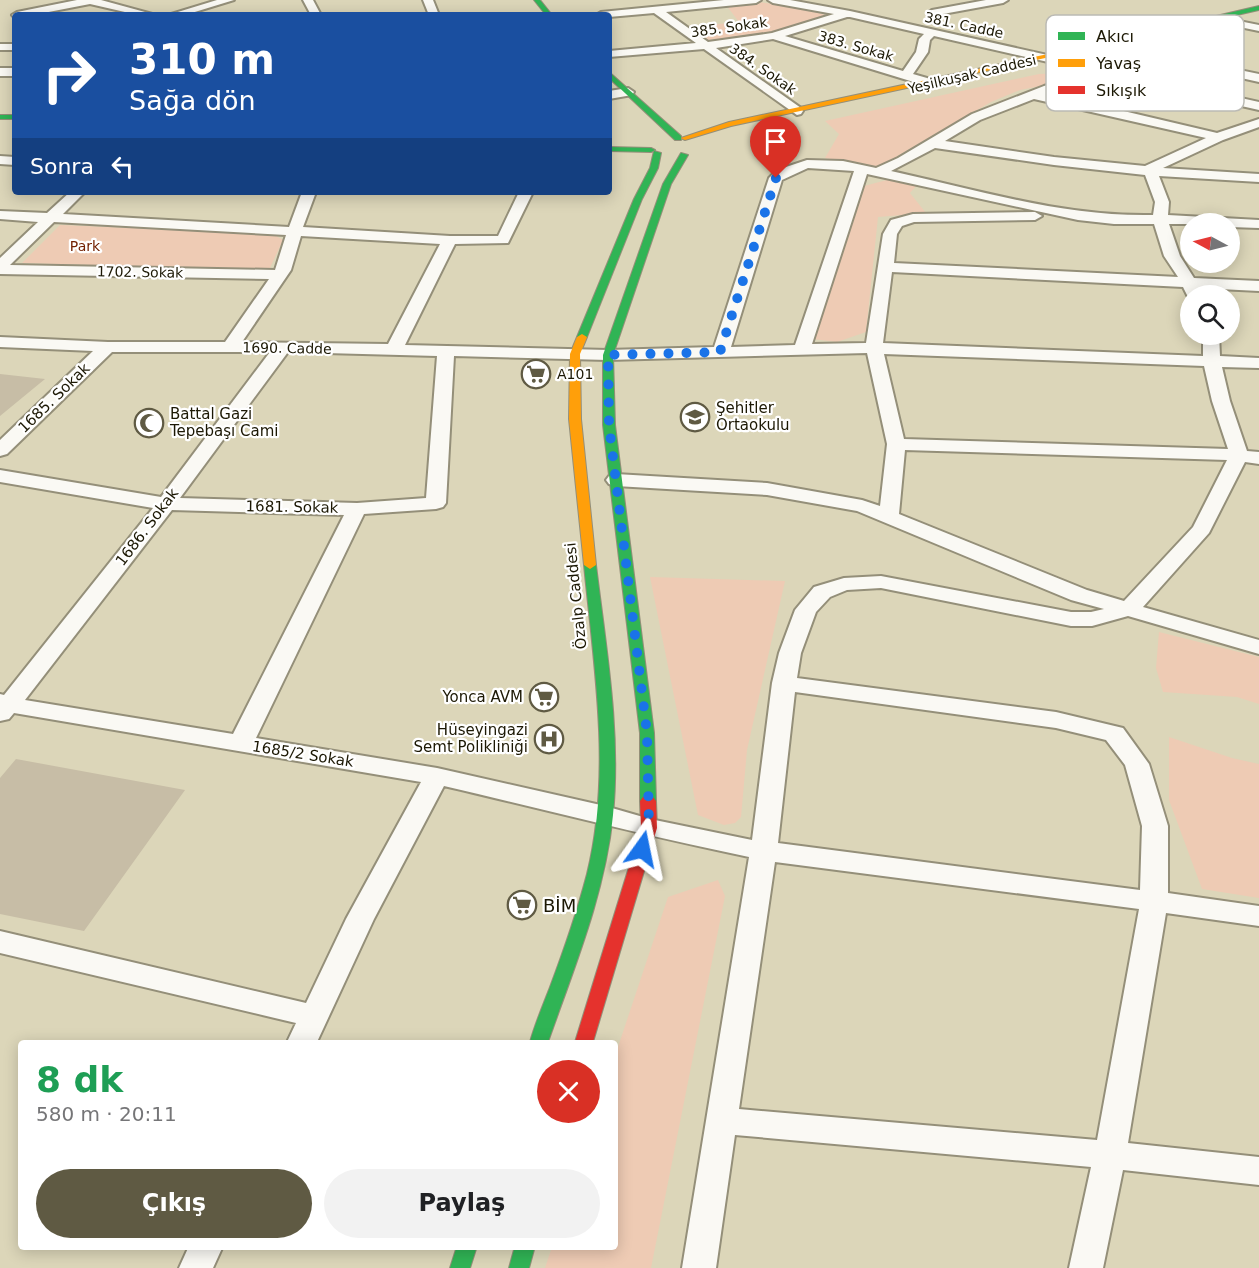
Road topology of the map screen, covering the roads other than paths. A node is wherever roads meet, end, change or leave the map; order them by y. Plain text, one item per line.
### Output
1 (90, 0) edge
2 (229, 0) edge
3 (537, 0) edge
4 (756, 0) edge
5 (776, 0) edge
6 (934, 0) edge
7 (1003, 0) edge
8 (654, 2) edge
9 (1259, 8) edge
10 (32, 12) edge
11 (139, 12) edge
12 (184, 12) edge
13 (547, 12) edge
14 (612, 12) edge
15 (932, 13) junction
16 (850, 14) junction
17 (1229, 15) edge
18 (1259, 17) edge
19 (1244, 21) edge
20 (888, 24) junction
21 (1244, 25) edge
22 (1259, 28) edge
23 (930, 34) junction
24 (773, 36) junction
25 (704, 46) junction
26 (612, 54) edge
27 (1046, 57) edge
28 (1043, 58) junction
29 (1046, 59) edge
30 (1046, 66) edge
31 (906, 76) junction
32 (612, 77) edge
33 (930, 83) junction
34 (1046, 90) edge
35 (628, 92) junction
36 (1033, 94) junction
37 (612, 95) edge
38 (1046, 96) edge
39 (1244, 103) edge
40 (1259, 106) edge
41 (797, 111) junction
42 (1111, 111) edge
43 (654, 116) junction
44 (1259, 123) edge
45 (1218, 137) junction
46 (682, 138) junction
47 (932, 143) junction
48 (655, 148) junction
49 (612, 149) edge
50 (696, 149) junction
51 (879, 172) junction
52 (860, 173) junction
53 (1152, 173) junction
54 (1259, 178) edge
55 (75, 195) edge
56 (307, 195) edge
57 (524, 195) edge
58 (0, 215) edge
59 (1078, 216) junction
60 (51, 218) junction
61 (1160, 219) junction
62 (1259, 224) edge
63 (295, 232) junction
64 (450, 240) junction
65 (0, 267) edge
66 (885, 267) junction
67 (280, 275) junction
68 (1190, 285) edge
69 (1259, 286) edge
70 (1240, 287) edge
71 (1180, 289) edge
72 (0, 342) edge
73 (1211, 345) edge
74 (283, 346) junction
75 (108, 347) junction
76 (230, 347) junction
77 (874, 348) junction
78 (394, 350) junction
79 (802, 350) junction
80 (446, 352) junction
81 (720, 352) junction
82 (574, 354) junction
83 (608, 355) junction
84 (1212, 361) junction
85 (1259, 363) edge
86 (896, 444) junction
87 (0, 450) edge
88 (1249, 456) edge
89 (0, 476) edge
90 (616, 480) junction
91 (166, 504) junction
92 (357, 509) junction
93 (889, 517) junction
94 (1129, 609) junction
95 (1259, 646) edge
96 (784, 683) junction
97 (3, 707) edge
98 (241, 744) junction
99 (437, 776) junction
100 (605, 815) junction
101 (649, 828) junction
102 (763, 851) junction
103 (1154, 902) junction
104 (1259, 916) edge
105 (0, 942) edge
106 (314, 1016) junction
107 (303, 1040) edge
108 (540, 1040) edge
109 (585, 1040) edge
110 (722, 1121) junction
111 (1110, 1155) junction
112 (1259, 1172) edge
113 (204, 1250) edge
114 (466, 1250) edge
115 (524, 1250) edge
116 (196, 1268) edge
117 (460, 1268) edge
118 (519, 1268) edge
119 (699, 1268) edge
120 (1086, 1268) edge

1 - 10 street
1 - 11 street
2 - 12 street
3 - 13 main road
4 - 8 street
5 - 16 street, 381. Cadde
6 - 15 street
7 - 15 street
8 - 14 street
8 - 25 street, 384. Sokak
9 - 17 main road, Yeşilkuşak Caddesi
15 - 20 street
16 - 20 street, 381. Cadde
16 - 24 street, 385. Sokak
18 - 19 main road
20 - 23 street, 381. Cadde
21 - 22 street
23 - 28 street, 381. Cadde
23 - 31 street
24 - 25 street, 385. Sokak
24 - 31 street, 383. Sokak
25 - 26 street, 385. Sokak
25 - 41 street, 384. Sokak
27 - 28 main road, Yeşilkuşak Caddesi
28 - 29 street, 381. Cadde
28 - 33 main road, Yeşilkuşak Caddesi
30 - 50 main road
31 - 33 street, 383. Sokak
32 - 35 main road
33 - 41 main road, Yeşilkuşak Caddesi
34 - 36 street
35 - 37 street
35 - 43 main road
36 - 38 street
36 - 47 street
39 - 40 street, 381. Cadde
41 - 46 main road, Yeşilkuşak Caddesi
42 - 45 street
43 - 46 main road
43 - 48 main road
44 - 45 street
45 - 53 street
46 - 48 main road, Yeşilkuşak Caddesi
46 - 50 main road
47 - 51 street
47 - 53 street
48 - 49 main road
48 - 50 main road
48 - 82 main road, Özalp Caddesi
50 - 83 main road
51 - 52 street
51 - 59 street
52 - 79 street
52 - 81 street
53 - 54 street
53 - 61 street
55 - 60 street
56 - 63 street
57 - 64 street
58 - 60 street
59 - 61 street
59 - 66 street
60 - 63 street
60 - 65 street
61 - 62 street
61 - 68 street
63 - 64 street
63 - 67 street
64 - 78 street
65 - 67 street, 1702. Sokak
66 - 71 street
66 - 77 street
67 - 76 street
69 - 70 street
72 - 75 street, 1690. Cadde
73 - 84 street
74 - 76 street, 1690. Cadde
74 - 78 street, 1690. Cadde
74 - 91 street, 1686. Sokak
75 - 76 street, 1690. Cadde
75 - 87 street, 1685. Sokak
77 - 79 street, 1690. Cadde
77 - 84 street, 1690. Cadde
77 - 86 street
78 - 80 street, 1690. Cadde
79 - 81 street, 1690. Cadde
80 - 82 street, 1690. Cadde
80 - 92 street, 1681. Sokak
81 - 83 street, 1690. Cadde
82 - 83 street, 1690. Cadde
82 - 100 main road, Özalp Caddesi
83 - 90 main road
84 - 85 street, 1690. Cadde
84 - 88 street
86 - 88 street
86 - 93 street
88 - 94 street
89 - 91 street, 1681. Sokak
90 - 93 street
90 - 101 main road
91 - 92 street, 1681. Sokak
91 - 97 street, 1686. Sokak
92 - 98 street
93 - 94 street
94 - 95 street
94 - 96 street
96 - 102 street
96 - 103 street
97 - 98 street, 1685/2 Sokak
98 - 99 street, 1685/2 Sokak
99 - 100 street, 1685/2 Sokak
99 - 106 street
100 - 101 street, 1685/2 Sokak
100 - 108 main road, Özalp Caddesi
101 - 102 street, 1685/2 Sokak
101 - 109 main road
102 - 103 street, 1685/2 Sokak
102 - 110 street
103 - 104 street, 1685/2 Sokak
103 - 111 street
105 - 106 street
106 - 107 street
110 - 111 street
110 - 119 street
111 - 112 street
111 - 120 street
113 - 116 street
114 - 117 main road
115 - 118 main road

